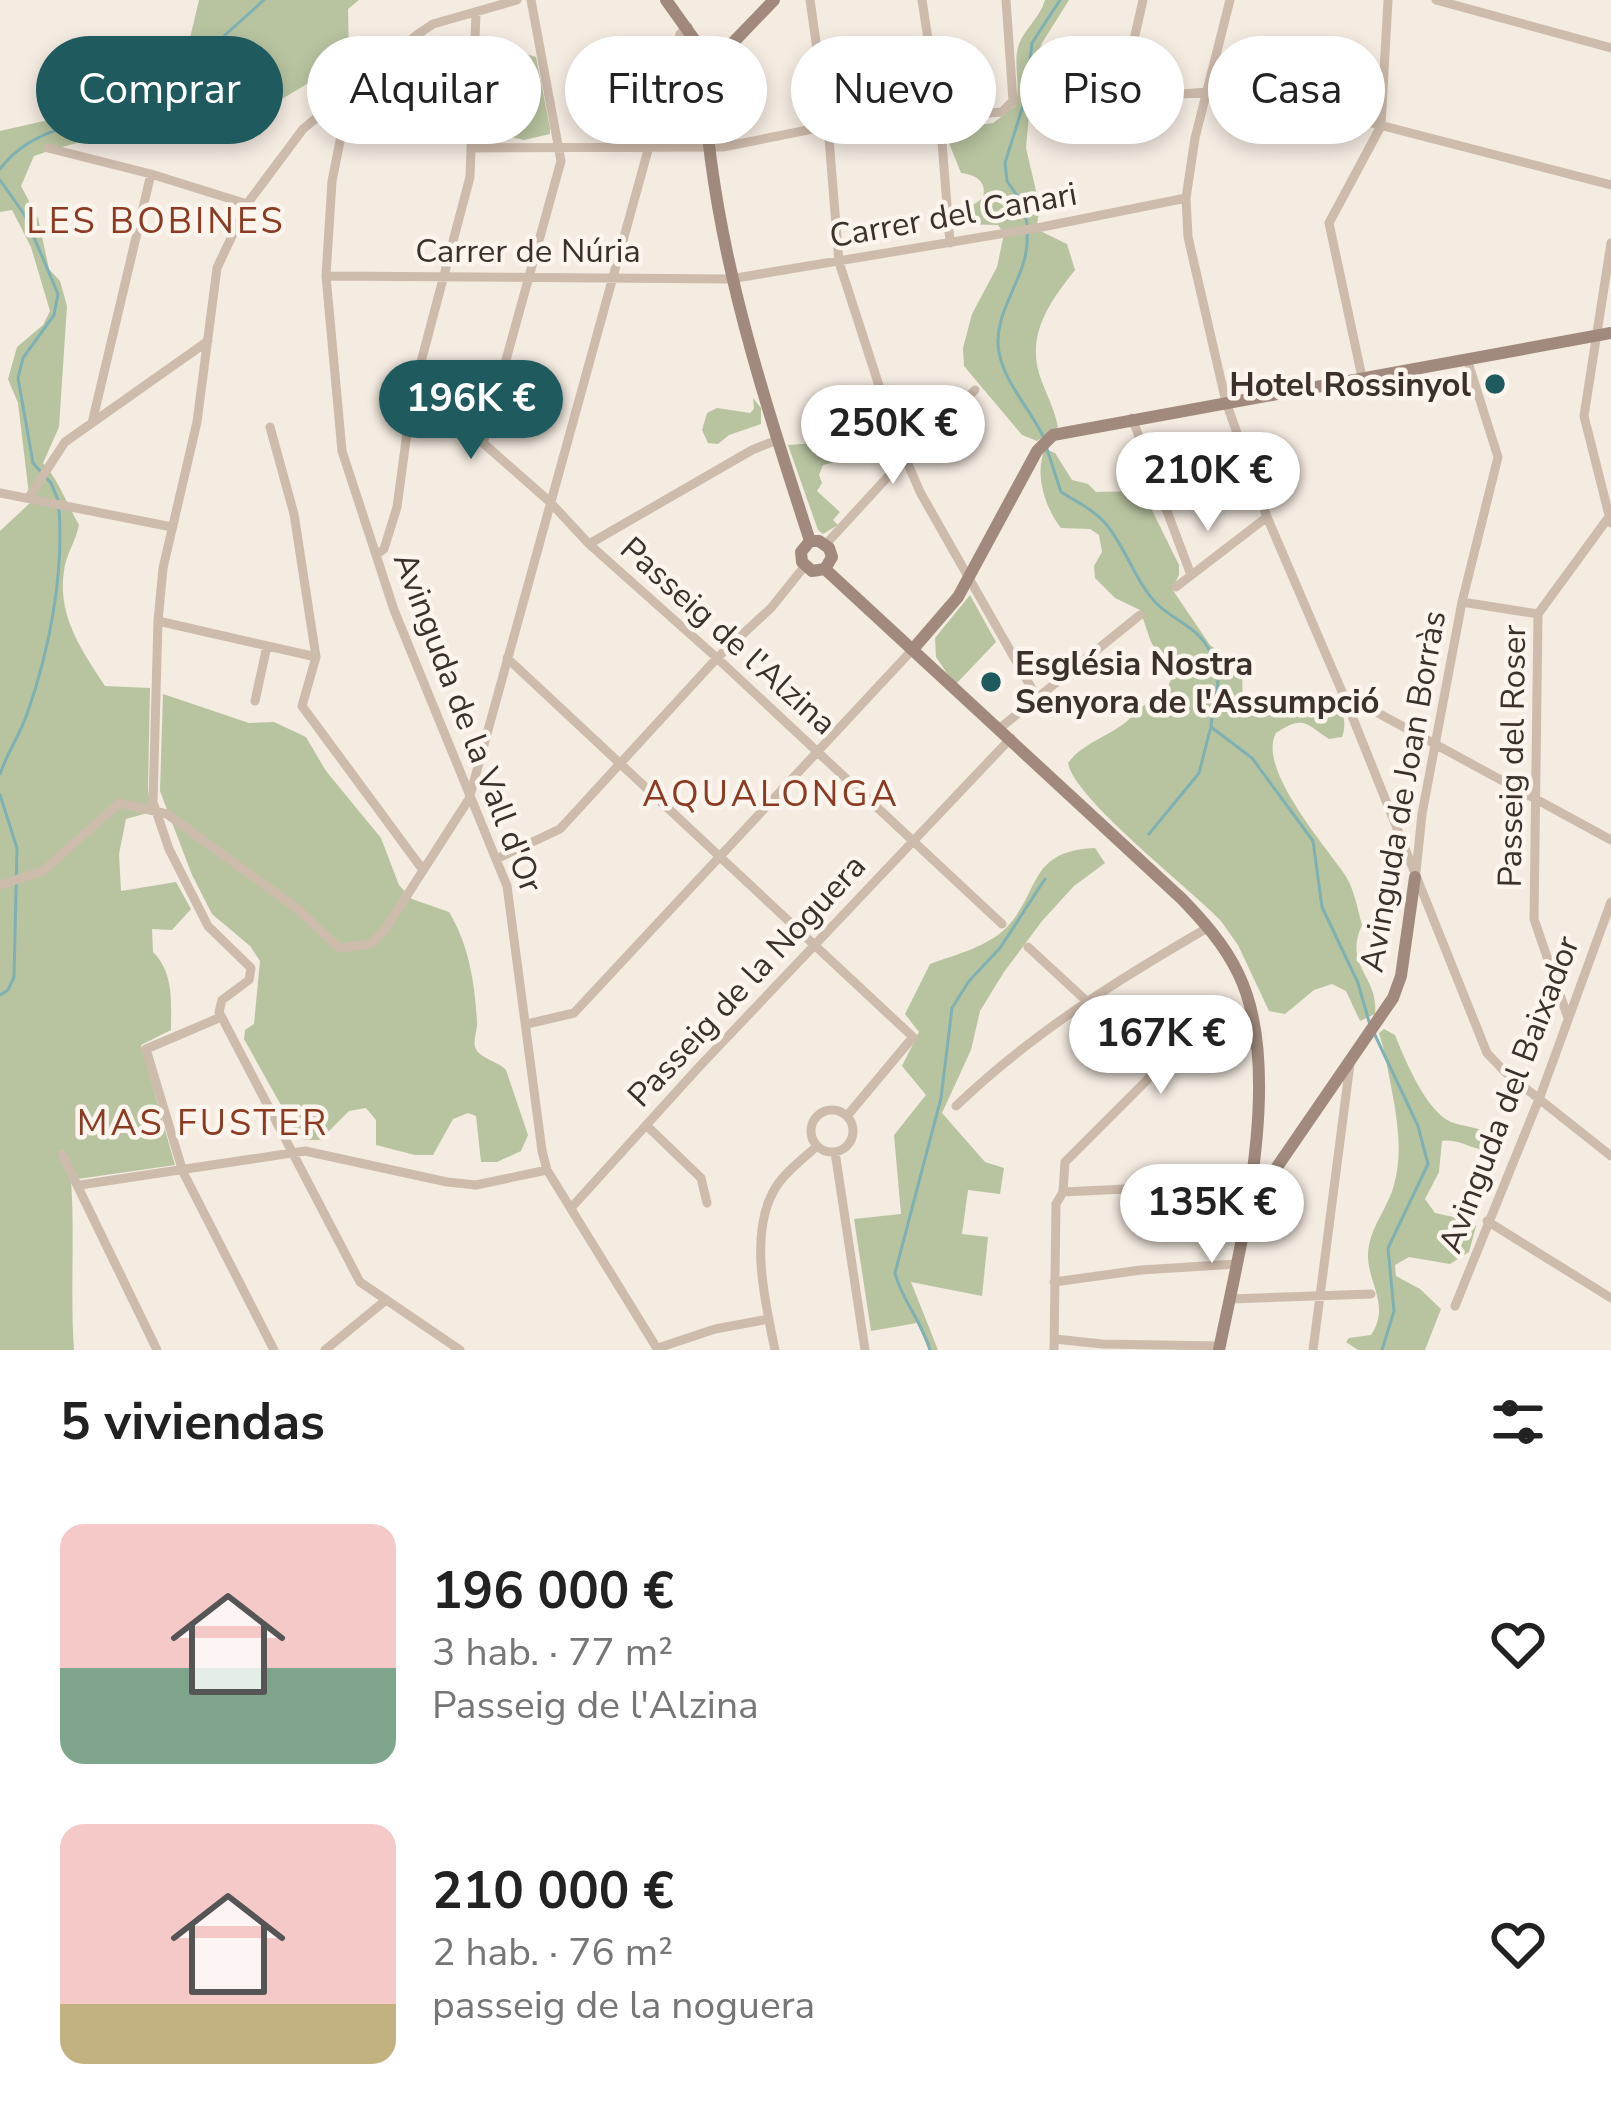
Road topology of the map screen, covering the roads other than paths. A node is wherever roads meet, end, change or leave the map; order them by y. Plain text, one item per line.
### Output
1 (517, 0) edge
2 (531, 0) edge
3 (666, 0) edge
4 (774, 0) edge
5 (810, 0) edge
6 (922, 0) edge
7 (1006, 0) edge
8 (1143, 0) edge
9 (1230, 0) edge
10 (1388, 0) edge
11 (1436, 0) edge
12 (476, 12) junction
13 (688, 27) junction
14 (416, 36) edge
15 (680, 36) edge
16 (693, 36) edge
17 (739, 36) edge
18 (815, 36) edge
19 (928, 36) edge
20 (1135, 36) edge
21 (1221, 36) edge
22 (1611, 48) edge
23 (1385, 54) edge
24 (1208, 92) edge
25 (996, 112) edge
26 (307, 125) edge
27 (1385, 127) edge
28 (791, 133) edge
29 (339, 144) edge
30 (650, 144) edge
31 (706, 144) edge
32 (829, 144) edge
33 (942, 144) edge
34 (1371, 144) edge
35 (48, 148) dead end
36 (472, 148) junction
37 (649, 148) junction
38 (706, 148) junction
39 (561, 149) junction
40 (151, 174) junction
41 (1611, 185) edge
42 (1186, 198) junction
43 (247, 204) junction
44 (950, 243) junction
45 (1611, 243) edge
46 (839, 262) junction
47 (326, 275) junction
48 (446, 277) junction
49 (529, 277) junction
50 (611, 277) junction
51 (730, 279) junction
52 (1611, 333) edge
53 (1595, 336) junction
54 (208, 341) junction
55 (1467, 359) junction
56 (1362, 376) junction
57 (975, 390) dead end
58 (412, 396) junction
59 (1226, 401) junction
60 (1132, 418) junction
61 (92, 423) junction
62 (270, 427) dead end
63 (777, 440) junction
64 (483, 443) junction
65 (905, 458) junction
66 (0, 493) edge
67 (29, 497) junction
68 (550, 502) junction
69 (1267, 517) junction
70 (1610, 517) edge
71 (172, 527) junction
72 (810, 541) junction
73 (590, 544) junction
74 (826, 544) junction
75 (376, 555) junction
76 (804, 567) junction
77 (825, 568) junction
78 (1191, 575) junction
79 (970, 578) junction
80 (1176, 586) dead end
81 (1462, 602) junction
82 (1538, 614) junction
83 (1140, 615) dead end
84 (158, 621) junction
85 (267, 646) junction
86 (914, 648) junction
87 (316, 657) junction
88 (507, 658) junction
89 (718, 658) junction
90 (1036, 696) junction
91 (1346, 700) junction
92 (255, 701) dead end
93 (1005, 733) junction
94 (1436, 746) junction
95 (815, 750) junction
96 (621, 761) junction
97 (1534, 798) junction
98 (469, 799) junction
99 (156, 810) junction
100 (1611, 840) edge
101 (914, 843) junction
102 (1403, 848) junction
103 (1418, 848) junction
104 (719, 855) junction
105 (496, 859) junction
106 (423, 870) junction
107 (1415, 877) junction
108 (0, 885) edge
109 (1611, 902) edge
110 (1431, 917) junction
111 (1002, 924) dead end
112 (1409, 924) junction
113 (1209, 927) junction
114 (818, 944) junction
115 (1028, 947) dead end
116 (1088, 1002) junction
117 (221, 1017) junction
118 (1568, 1018) junction
119 (527, 1024) junction
120 (1256, 1043) junction
121 (1350, 1063) junction
122 (1158, 1067) junction
123 (1539, 1097) junction
124 (956, 1106) dead end
125 (847, 1116) junction
126 (646, 1125) junction
127 (817, 1146) junction
128 (835, 1152) junction
129 (62, 1154) dead end
130 (293, 1154) junction
131 (1611, 1156) edge
132 (548, 1170) junction
133 (1252, 1171) junction
134 (183, 1172) junction
135 (80, 1185) junction
136 (1063, 1192) junction
137 (1250, 1192) junction
138 (707, 1203) dead end
139 (571, 1208) junction
140 (1487, 1221) junction
141 (1237, 1264) junction
142 (1054, 1282) junction
143 (1371, 1294) dead end
144 (1323, 1295) junction
145 (1611, 1298) edge
146 (1230, 1299) junction
147 (386, 1300) junction
148 (1455, 1306) dead end
149 (769, 1319) junction
150 (1054, 1344) edge
151 (1220, 1348) edge
152 (658, 1349) edge
153 (157, 1350) edge
154 (274, 1350) edge
155 (325, 1350) edge
156 (460, 1350) edge
157 (775, 1350) edge
158 (865, 1350) edge
159 (1313, 1350) edge

1 - 12 street
2 - 39 street
3 - 13 street
4 - 17 street
5 - 18 street
6 - 19 street
7 - 25 street
8 - 20 street
9 - 21 street
10 - 23 street
11 - 22 street
12 - 14 street
12 - 36 street
13 - 15 street
13 - 16 street
24 - 42 street
26 - 43 street
27 - 41 street
28 - 38 street
29 - 47 street, Avinguda de la Vall d'Or
30 - 37 street
31 - 38 street
32 - 46 street
33 - 44 street
34 - 56 street
35 - 40 street
36 - 39 street
36 - 48 street
37 - 38 street
37 - 39 street
37 - 50 street
38 - 51 street
39 - 49 street
40 - 43 street
40 - 61 street
42 - 44 street, Carrer del Canari
42 - 59 street
43 - 54 street
44 - 46 street, Carrer del Canari
45 - 53 street
46 - 51 street, Carrer del Canari
46 - 65 street
47 - 48 street, Carrer de Núria
47 - 75 street, Avinguda de la Vall d'Or
48 - 49 street, Carrer de Núria
48 - 58 street
49 - 50 street, Carrer de Núria
49 - 64 street
50 - 51 street, Carrer de Núria
50 - 68 street
51 - 63 street
52 - 53 street
53 - 55 street
53 - 70 street
54 - 61 street
54 - 71 street
55 - 56 street
55 - 81 street, Avinguda de Joan Borràs
56 - 59 street
57 - 65 street
58 - 64 street, Passeig de l'Alzina
58 - 75 street
59 - 60 street
59 - 69 street
60 - 78 street
60 - 79 street
61 - 67 street
62 - 87 street
63 - 72 street
63 - 73 street
64 - 68 street, Passeig de l'Alzina
65 - 74 street
65 - 79 street
66 - 67 street
67 - 71 street
68 - 73 street, Passeig de l'Alzina
68 - 88 street
69 - 78 street
69 - 91 street
70 - 82 street, Passeig del Roser
71 - 84 street
72 - 74 street
72 - 76 street
73 - 89 street, Passeig de l'Alzina
74 - 77 street
75 - 98 street, Avinguda de la Vall d'Or
76 - 77 street
76 - 89 street
77 - 86 street
78 - 80 street
79 - 86 street
79 - 90 street
81 - 82 street
81 - 94 street, Avinguda de Joan Borràs
82 - 97 street, Passeig del Roser
83 - 90 street, Passeig de la Noguera
84 - 85 street
84 - 99 street
85 - 87 street
85 - 92 street
86 - 93 street
86 - 95 street
87 - 106 street
88 - 96 street
88 - 98 street
89 - 95 street, Passeig de l'Alzina
89 - 96 street
90 - 93 street, Passeig de la Noguera
91 - 94 street
91 - 102 street
93 - 101 street, Passeig de la Noguera
93 - 113 street
94 - 97 street
94 - 103 street, Avinguda de Joan Borràs
95 - 101 street, Passeig de l'Alzina
95 - 104 street
96 - 104 street
96 - 105 street
97 - 100 street
97 - 118 street, Passeig del Roser
98 - 105 street, Avinguda de la Vall d'Or
98 - 106 street
99 - 106 street
99 - 108 street
99 - 117 street
101 - 111 street, Passeig de l'Alzina
101 - 114 street, Passeig de la Noguera
102 - 103 street
102 - 107 street
103 - 107 street, Avinguda de Joan Borràs
104 - 114 street
104 - 119 street
105 - 119 street, Avinguda de la Vall d'Or
107 - 110 street
107 - 112 street, Avinguda de Joan Borràs
109 - 118 street, Avinguda del Baixador
110 - 112 street
110 - 123 street
112 - 121 street, Avinguda de Joan Borràs
113 - 116 street
113 - 120 street
114 - 125 street
114 - 126 street, Passeig de la Noguera
115 - 116 street
116 - 122 street
116 - 124 street
117 - 130 street
117 - 134 street
118 - 123 street, Avinguda del Baixador
119 - 132 street, Avinguda de la Vall d'Or
120 - 122 street
120 - 133 street
121 - 137 street, Avinguda de Joan Borràs
121 - 144 street
122 - 136 street
123 - 131 street
123 - 140 street, Avinguda del Baixador
125 - 127 street
125 - 128 street
126 - 138 street
126 - 139 street, Passeig de la Noguera
127 - 128 street
127 - 149 street
128 - 158 street
129 - 135 street
130 - 132 street
130 - 134 street
130 - 147 street
132 - 139 street, Avinguda de la Vall d'Or
133 - 136 street
133 - 137 street
134 - 135 street
134 - 154 street
135 - 153 street
136 - 142 street
137 - 141 street
139 - 152 street, Avinguda de la Vall d'Or
140 - 145 street
140 - 148 street, Avinguda del Baixador
141 - 142 street
141 - 146 street
142 - 150 street
143 - 144 street
144 - 146 street
144 - 159 street
146 - 151 street
147 - 155 street
147 - 156 street
149 - 152 street
149 - 157 street
150 - 151 street

